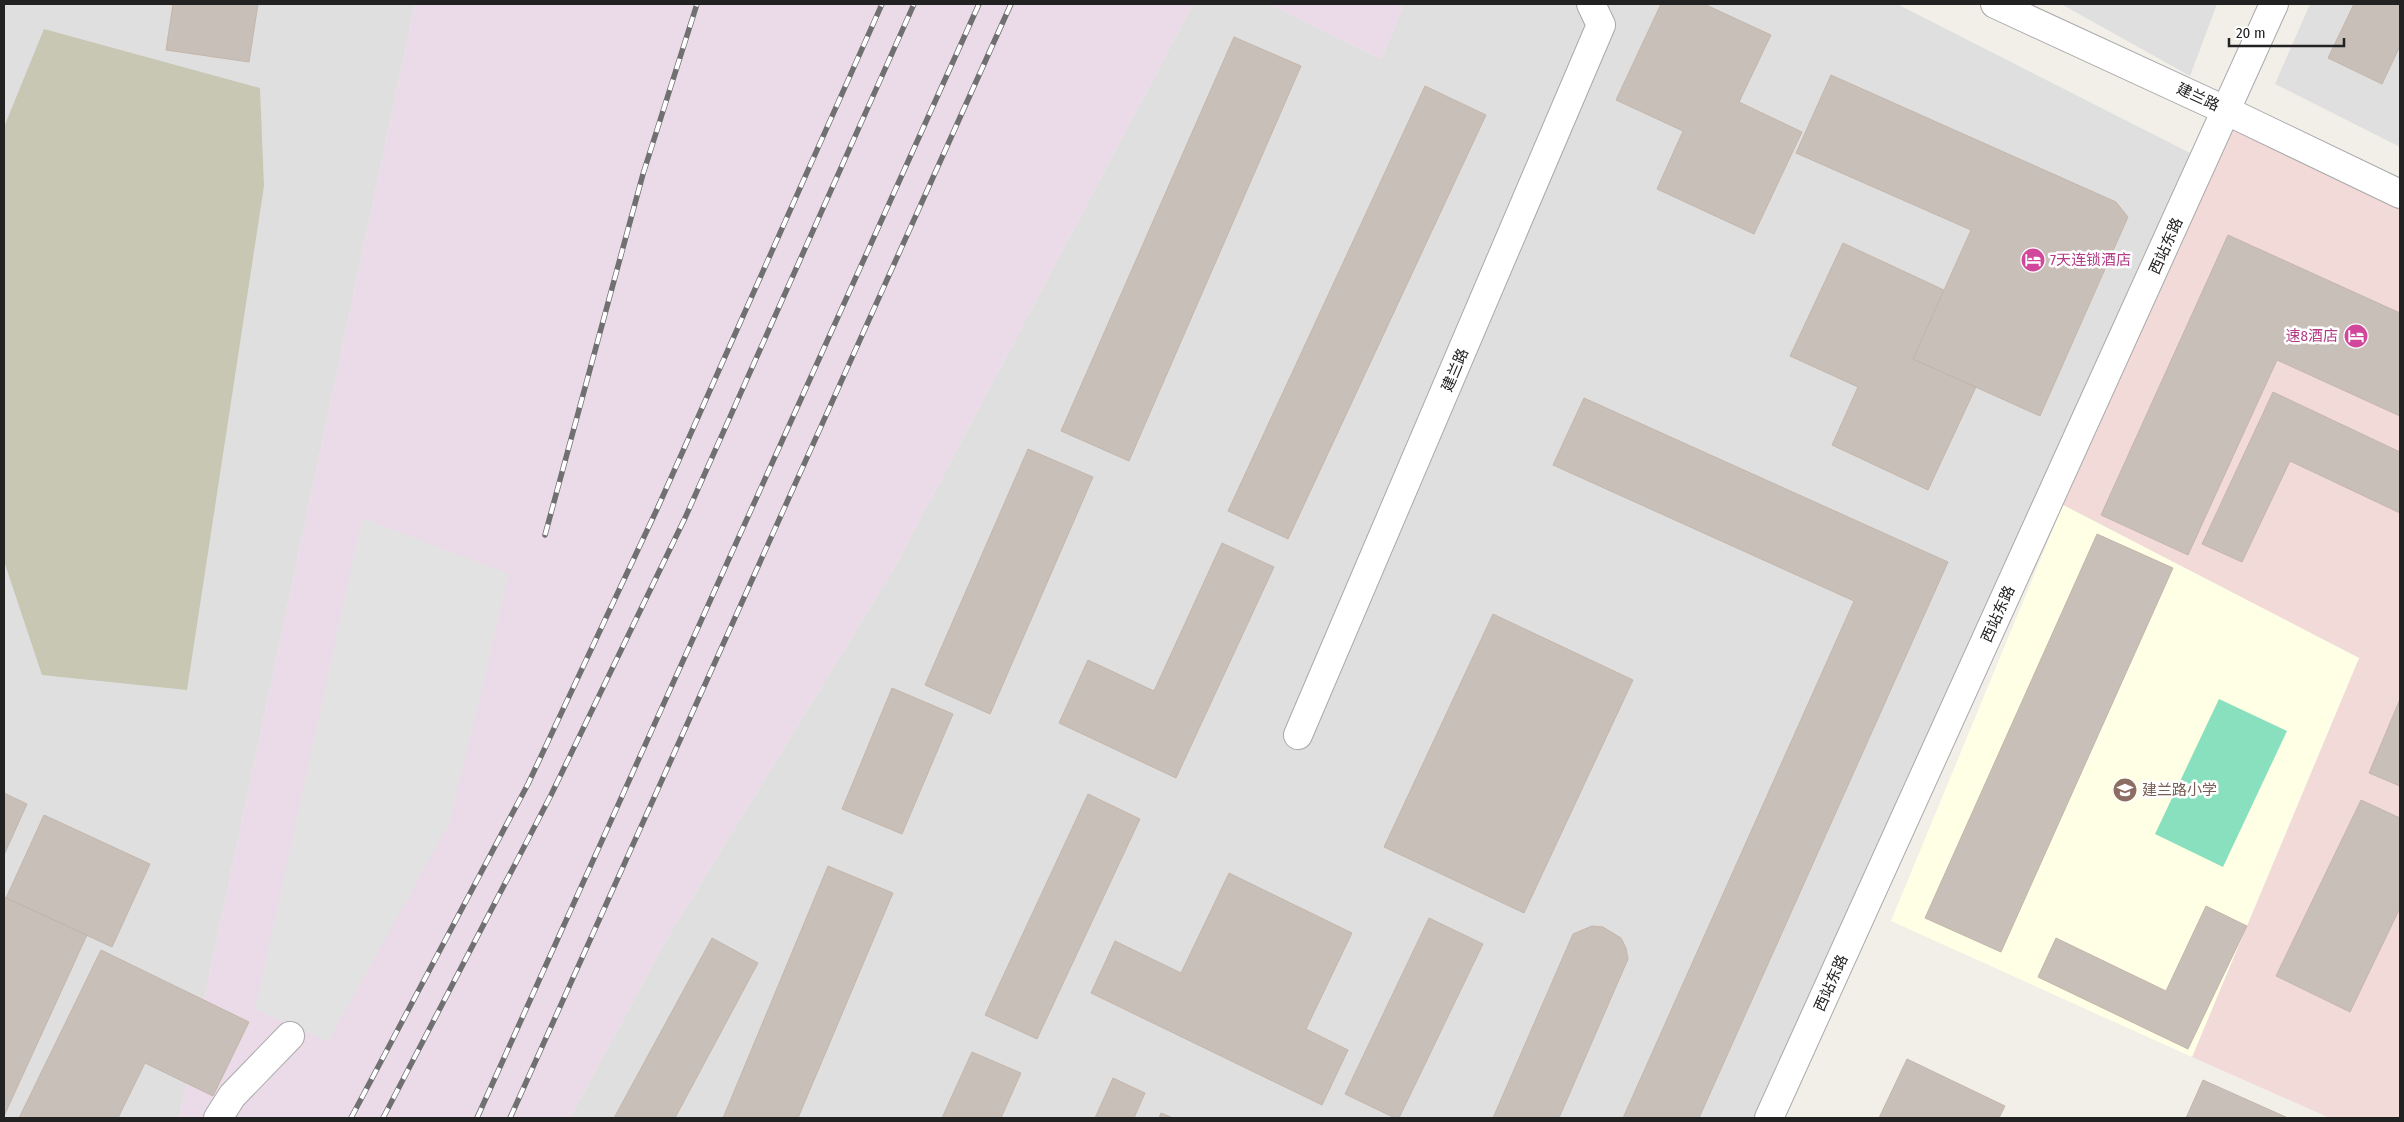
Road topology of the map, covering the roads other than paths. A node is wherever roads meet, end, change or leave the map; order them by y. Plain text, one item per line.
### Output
1 (1591, 4) edge
2 (1995, 4) edge
3 (2274, 4) edge
4 (2227, 111) junction
5 (2400, 194) edge
6 (1298, 735) dead end
7 (290, 1036) dead end
8 (218, 1118) edge
9 (1769, 1118) edge

1 - 6 street, 建兰路
2 - 4 street, 建兰路
3 - 4 street, 西站东路
4 - 5 street, 建兰路
4 - 9 street, 西站东路
7 - 8 street

